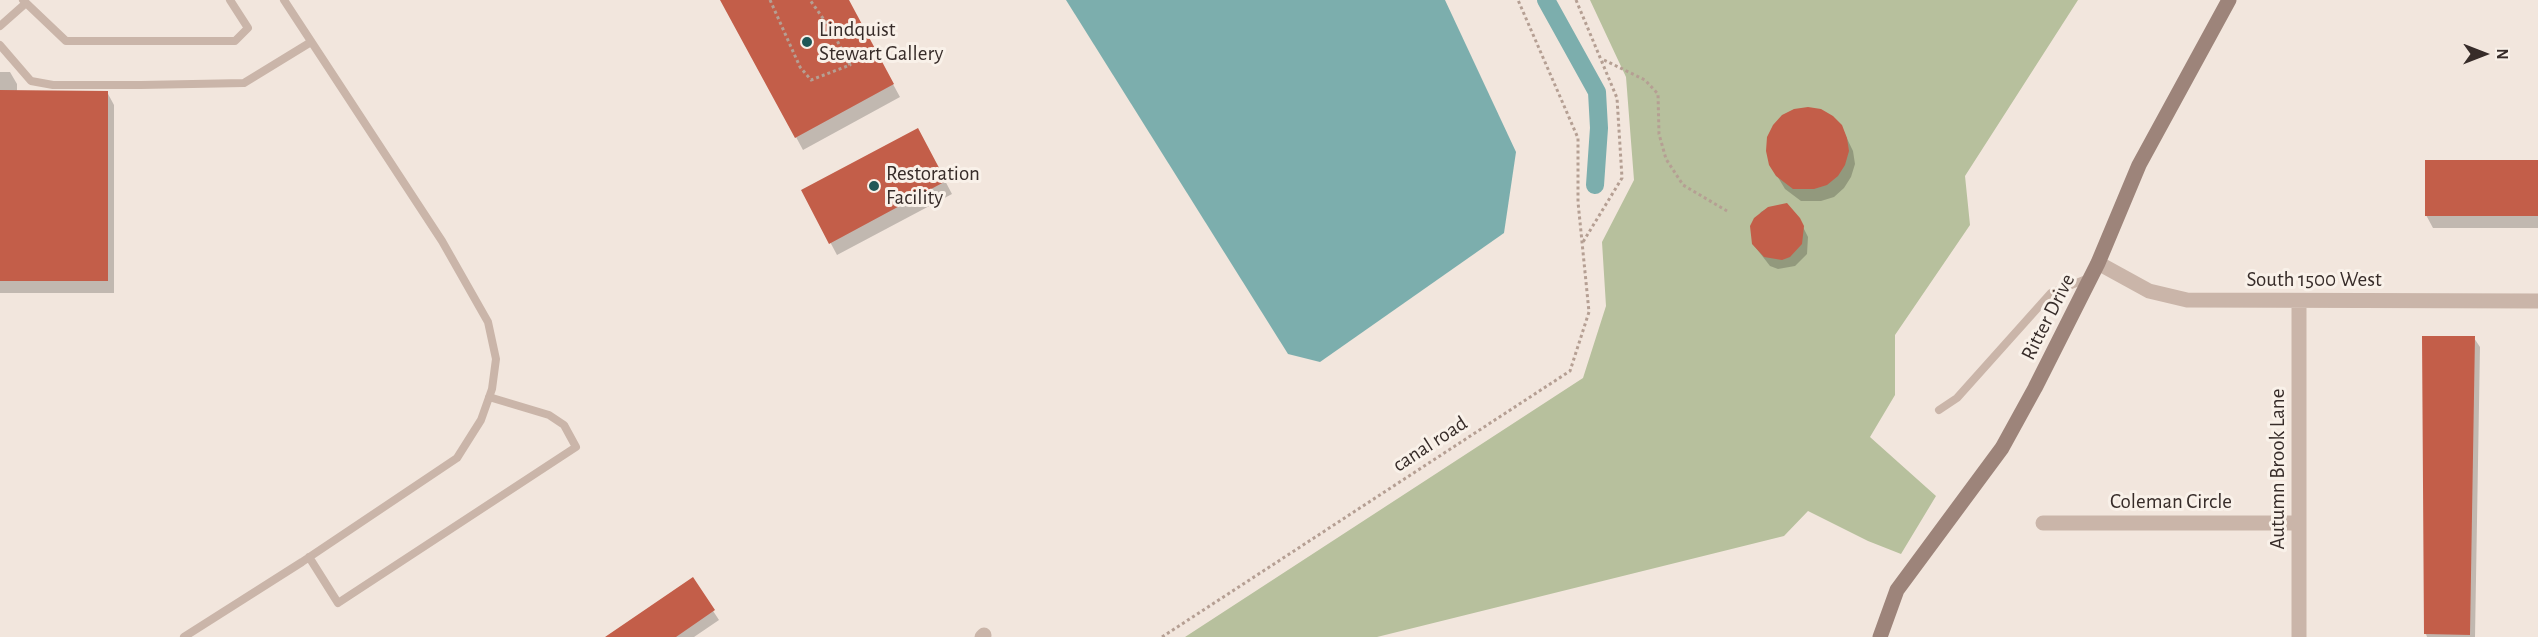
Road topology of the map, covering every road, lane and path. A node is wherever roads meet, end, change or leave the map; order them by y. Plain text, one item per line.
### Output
1 (230, 0) edge
2 (284, 0) edge
3 (770, 0) edge
4 (810, 0) edge
5 (1518, 0) edge
6 (1576, 0) edge
7 (2229, 0) edge
8 (24, 2) edge
9 (0, 26) edge
10 (311, 42) junction
11 (0, 45) edge
12 (1603, 59) junction
13 (1727, 211) dead end
14 (1582, 244) junction
15 (2098, 263) junction
16 (2091, 278) junction
17 (2299, 301) junction
18 (2538, 302) edge
19 (489, 397) junction
20 (1939, 410) dead end
21 (2043, 523) dead end
22 (2299, 523) junction
23 (309, 557) junction
24 (184, 637) edge
25 (1162, 637) edge
26 (1880, 637) edge
27 (2299, 637) edge

1 - 8 lane
2 - 10 lane
3 - 4 path
5 - 14 path, canal road
6 - 12 path
7 - 15 street, Ritter Drive
8 - 9 lane
10 - 11 lane
10 - 19 lane
12 - 13 path
12 - 14 path
14 - 25 path, canal road
15 - 16 street, Ritter Drive
15 - 17 street, South 1500 West
16 - 20 lane
16 - 26 street, Ritter Drive
17 - 18 street, South 1500 West
17 - 22 street, Autumn Brook Lane
19 - 23 lane
19 - 23 lane
21 - 22 street, Coleman Circle
22 - 27 street, Autumn Brook Lane
23 - 24 lane

